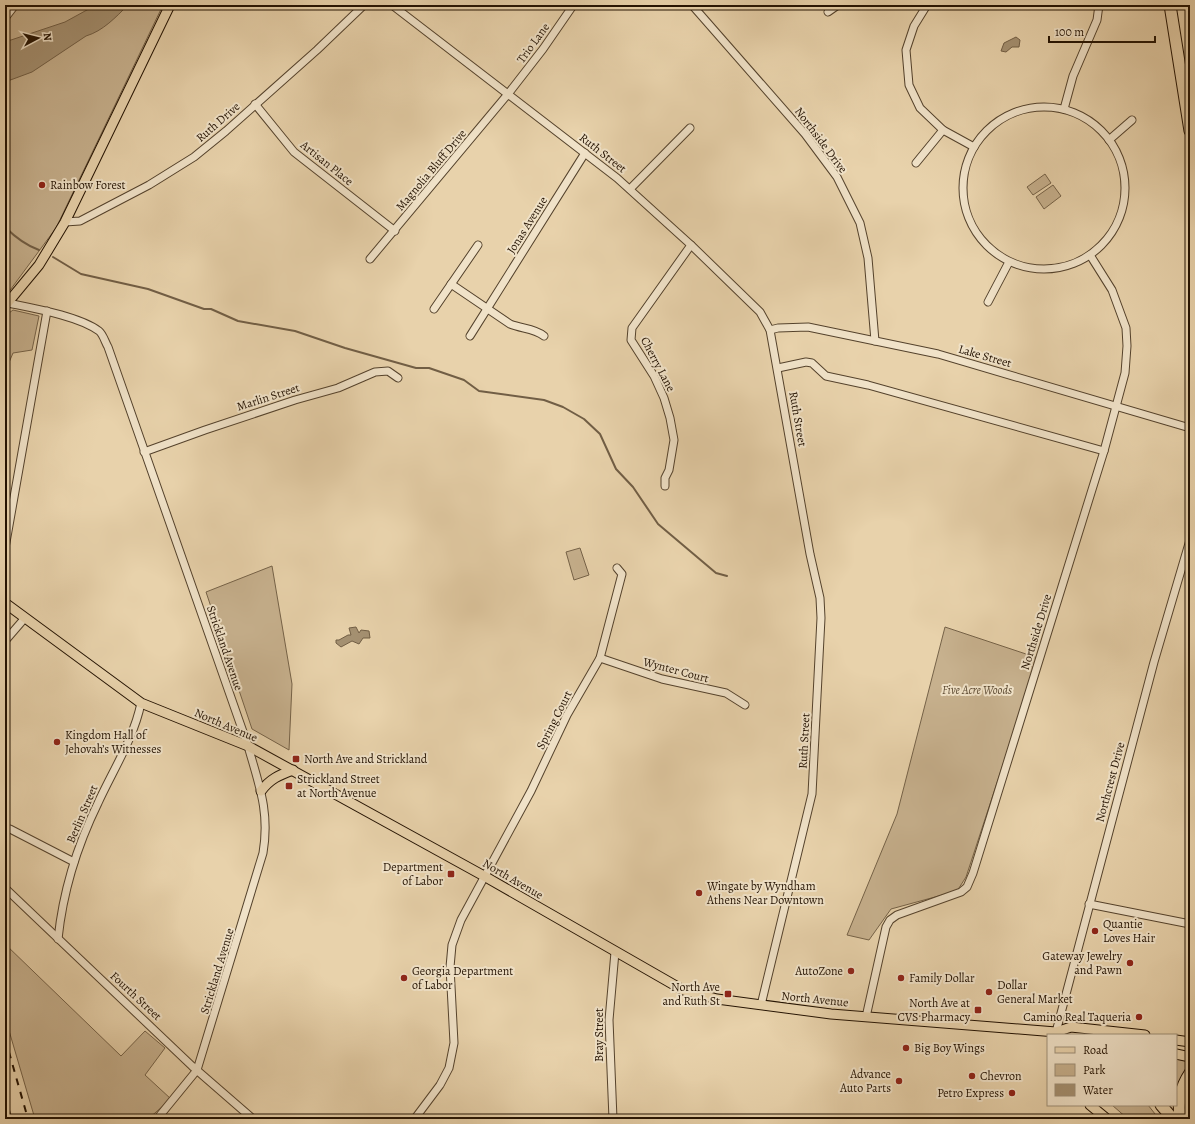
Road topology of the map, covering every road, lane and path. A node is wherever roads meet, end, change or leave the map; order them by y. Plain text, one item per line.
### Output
1 (14, 5) edge
2 (170, 5) edge
3 (364, 5) edge
4 (392, 5) edge
5 (569, 5) edge
6 (692, 5) edge
7 (838, 5) edge
8 (927, 5) edge
9 (1099, 5) edge
10 (1162, 5) edge
11 (1170, 5) edge
12 (828, 12) dead end
13 (5, 18) edge
14 (1181, 80) junction
15 (508, 94) junction
16 (254, 104) junction
17 (1064, 110) junction
18 (1132, 120) dead end
19 (690, 128) dead end
20 (943, 130) junction
21 (1190, 131) edge
22 (1109, 140) junction
23 (974, 147) junction
24 (585, 153) junction
25 (916, 163) dead end
26 (630, 189) junction
27 (65, 222) junction
28 (395, 231) junction
29 (478, 244) dead end
30 (691, 245) junction
31 (1090, 255) junction
32 (370, 259) dead end
33 (1009, 262) junction
34 (451, 284) junction
35 (988, 302) dead end
36 (6, 304) edge
37 (487, 309) junction
38 (434, 310) dead end
39 (47, 312) junction
40 (770, 330) junction
41 (470, 336) dead end
42 (544, 336) dead end
43 (875, 341) junction
44 (778, 368) junction
45 (398, 378) dead end
46 (1116, 407) junction
47 (1190, 428) edge
48 (1104, 451) junction
49 (144, 452) junction
50 (665, 486) dead end
51 (1190, 540) edge
52 (5, 548) edge
53 (617, 568) dead end
54 (5, 603) edge
55 (24, 619) junction
56 (5, 641) edge
57 (600, 658) junction
58 (141, 703) junction
59 (745, 705) dead end
60 (248, 746) junction
61 (293, 770) junction
62 (261, 791) junction
63 (10, 828) dead end
64 (74, 862) junction
65 (484, 876) junction
66 (5, 888) edge
67 (1089, 904) junction
68 (1190, 924) edge
69 (58, 939) junction
70 (616, 952) junction
71 (761, 1005) junction
72 (866, 1017) junction
73 (1058, 1034) edge
74 (1136, 1034) edge
75 (1177, 1040) edge
76 (1190, 1042) edge
77 (1177, 1054) edge
78 (1190, 1057) edge
79 (197, 1070) junction
80 (1190, 1073) edge
81 (1091, 1106) edge
82 (1162, 1106) edge
83 (5, 1108) edge
84 (416, 1118) edge
85 (8, 1119) edge
86 (157, 1119) edge
87 (253, 1119) edge
88 (613, 1119) edge
89 (1107, 1119) edge
90 (1174, 1119) edge
91 (1180, 1119) edge

1 - 13 street
2 - 27 main road
3 - 16 street, Ruth Drive
4 - 15 street, Ruth Street
5 - 15 street, Trio Lane
6 - 43 street, Northside Drive
7 - 12 street
8 - 20 street
9 - 17 street
10 - 14 highway
11 - 14 highway
14 - 21 highway
15 - 24 street, Ruth Street
15 - 28 street, Magnolia Bluff Drive
16 - 27 street, Ruth Drive
16 - 28 street, Artisan Place
17 - 22 street
17 - 23 street
18 - 22 street
19 - 26 street
20 - 23 street
20 - 25 street
22 - 31 street
23 - 33 street
24 - 26 street, Ruth Street
24 - 37 street, Jonas Avenue
26 - 30 street, Ruth Street
27 - 36 main road
28 - 32 street, Magnolia Bluff Drive
29 - 34 street
30 - 40 street, Ruth Street
30 - 50 street, Cherry Lane
31 - 33 street
31 - 46 street, Northside Drive
33 - 35 street
34 - 37 street
34 - 38 street
36 - 39 street, Strickland Avenue
37 - 41 street, Jonas Avenue
37 - 42 street
39 - 49 street, Strickland Avenue
39 - 52 street
40 - 43 street, Lake Street
40 - 44 street, Ruth Street
43 - 46 street, Lake Street
44 - 48 street
44 - 71 street, Ruth Street
45 - 49 street, Marlin Street
46 - 47 street, Lake Street
46 - 48 street, Northside Drive
48 - 72 street, Northside Drive
49 - 60 street, Strickland Avenue
51 - 67 street, Northcrest Drive
53 - 57 street, Spring Court
54 - 55 main road, North Avenue
55 - 56 street
55 - 58 main road, North Avenue
57 - 59 street, Wynter Court
57 - 65 street, Spring Court
58 - 60 main road, North Avenue
58 - 64 street, Berlin Street
60 - 61 main road, North Avenue
60 - 62 street, Strickland Avenue
61 - 62 main road
61 - 65 main road, North Avenue
62 - 79 street, Strickland Avenue
63 - 64 street
64 - 69 street, Berlin Street
65 - 70 main road, North Avenue
65 - 84 street, Spring Court
66 - 69 street, Fourth Street
67 - 68 street
67 - 73 street, Northcrest Drive
69 - 79 street, Fourth Street
70 - 71 main road, North Avenue
70 - 88 street, Bray Street
71 - 72 main road, North Avenue
72 - 73 main road, North Avenue
73 - 74 main road, North Avenue
75 - 76 main road
77 - 78 main road
79 - 86 street
79 - 87 street, Fourth Street
80 - 91 highway
81 - 89 main road
82 - 90 highway
83 - 85 street

